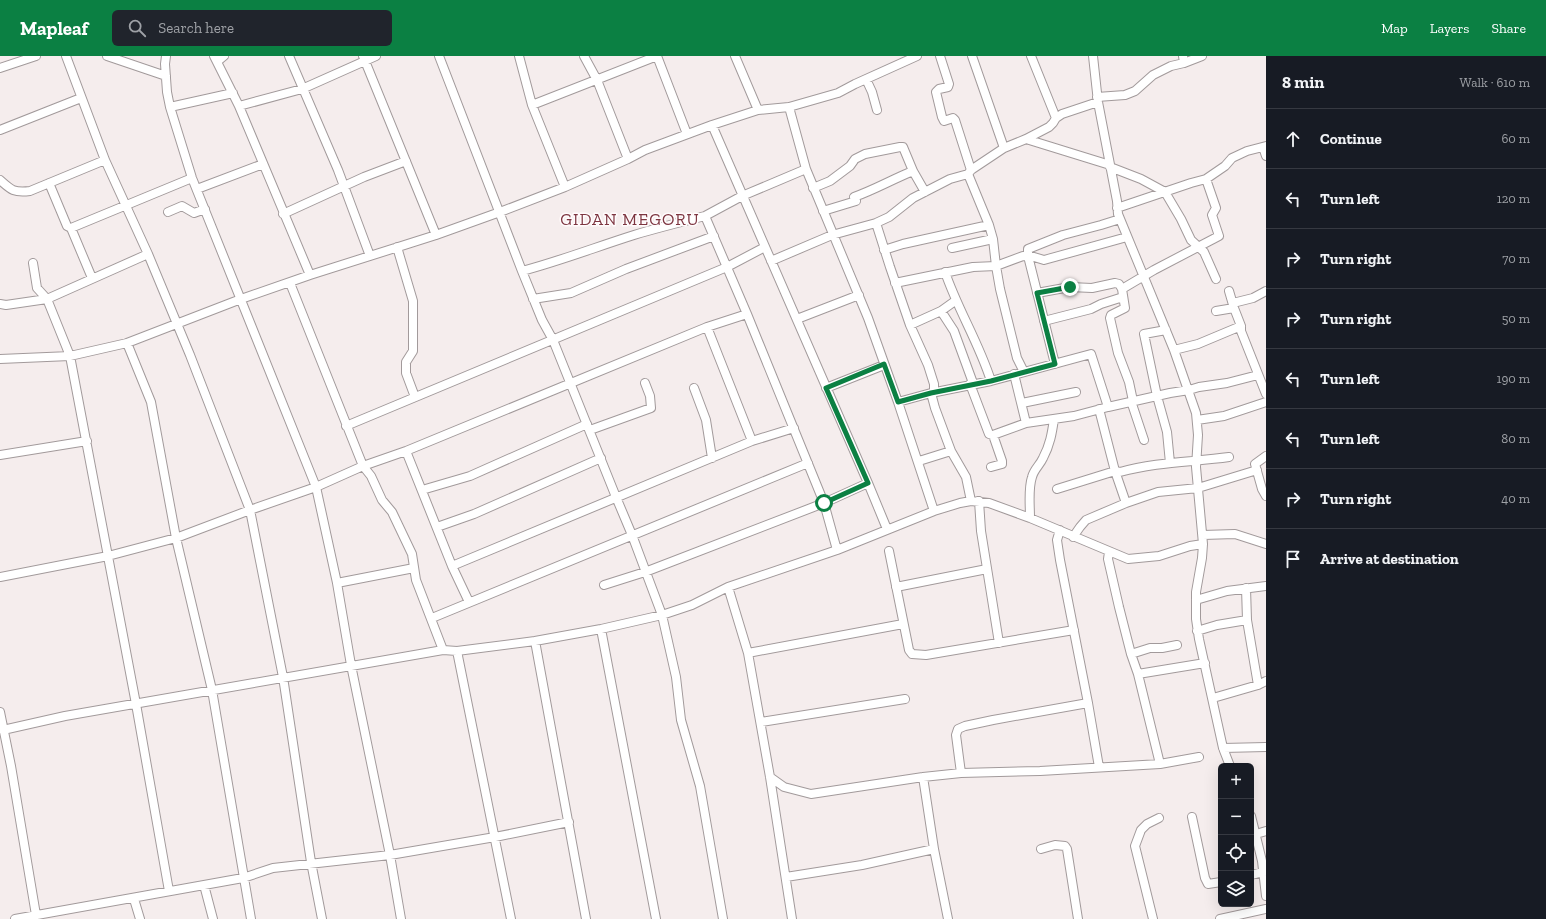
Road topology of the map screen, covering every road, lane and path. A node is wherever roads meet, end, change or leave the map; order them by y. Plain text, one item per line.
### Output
1 (36, 56) edge
2 (65, 56) edge
3 (107, 56) edge
4 (166, 56) edge
5 (289, 56) edge
6 (376, 56) edge
7 (439, 56) edge
8 (519, 56) edge
9 (584, 56) edge
10 (735, 56) edge
11 (917, 56) edge
12 (940, 56) edge
13 (972, 56) edge
14 (1031, 56) edge
15 (1093, 56) edge
16 (1202, 56) edge
17 (218, 58) edge
18 (364, 58) edge
19 (1184, 60) edge
20 (0, 68) edge
21 (166, 76) junction
22 (866, 79) junction
23 (597, 80) junction
24 (302, 89) junction
25 (233, 93) junction
26 (81, 98) junction
27 (1098, 99) junction
28 (532, 105) junction
29 (239, 106) junction
30 (789, 106) junction
31 (170, 107) junction
32 (758, 110) junction
33 (877, 110) dead end
34 (1056, 118) junction
35 (712, 125) junction
36 (0, 130) edge
37 (687, 134) junction
38 (1026, 139) junction
39 (1265, 146) edge
40 (1004, 148) junction
41 (1266, 156) edge
42 (628, 159) junction
43 (105, 160) junction
44 (406, 161) junction
45 (263, 164) junction
46 (1110, 166) junction
47 (806, 169) junction
48 (913, 171) junction
49 (970, 172) junction
50 (192, 178) junction
51 (1206, 179) junction
52 (0, 180) edge
53 (49, 183) junction
54 (344, 186) junction
55 (564, 187) junction
56 (813, 188) junction
57 (197, 189) junction
58 (925, 192) junction
59 (1165, 192) junction
60 (742, 196) junction
61 (126, 205) junction
62 (1117, 208) junction
63 (205, 209) junction
64 (823, 211) junction
65 (168, 212) dead end
66 (500, 212) junction
67 (283, 214) junction
68 (705, 216) junction
69 (1120, 219) junction
70 (876, 223) junction
71 (989, 225) junction
72 (72, 228) junction
73 (436, 235) junction
74 (832, 235) junction
75 (714, 236) junction
76 (1127, 237) junction
77 (993, 239) junction
78 (397, 247) junction
79 (765, 247) junction
80 (1200, 247) junction
81 (952, 248) dead end
82 (884, 250) junction
83 (148, 254) junction
84 (370, 256) junction
85 (1028, 256) junction
86 (771, 261) junction
87 (34, 264) dead end
88 (996, 266) junction
89 (727, 267) junction
90 (522, 271) junction
91 (945, 272) junction
92 (310, 275) junction
93 (1144, 277) junction
94 (92, 278) junction
95 (1216, 279) dead end
96 (290, 283) junction
97 (896, 283) junction
98 (1230, 291) dead end
99 (1266, 291) edge
100 (1037, 293) junction
101 (1122, 293) junction
102 (859, 295) junction
103 (47, 299) junction
104 (241, 299) junction
105 (533, 299) junction
106 (955, 301) junction
107 (0, 304) edge
108 (1233, 306) junction
109 (941, 311) junction
110 (1216, 311) dead end
111 (747, 314) junction
112 (797, 319) junction
113 (1044, 321) junction
114 (177, 324) junction
115 (910, 325) junction
116 (1241, 326) junction
117 (707, 327) junction
118 (1166, 330) junction
119 (553, 340) junction
120 (127, 343) junction
121 (1174, 350) junction
122 (70, 356) junction
123 (0, 359) edge
124 (884, 364) junction
125 (1055, 364) junction
126 (1024, 372) junction
127 (1014, 374) junction
128 (1258, 375) junction
129 (991, 381) junction
130 (645, 383) dead end
131 (570, 384) junction
132 (971, 384) junction
133 (694, 388) dead end
134 (826, 388) junction
135 (1189, 390) junction
136 (933, 392) junction
137 (1076, 392) dead end
138 (1266, 394) edge
139 (1157, 396) junction
140 (415, 397) junction
141 (1132, 401) junction
142 (898, 402) junction
143 (1266, 402) edge
144 (1022, 403) junction
145 (1108, 407) junction
146 (1099, 409) junction
147 (1054, 419) junction
148 (1197, 420) junction
149 (1026, 423) junction
150 (346, 426) junction
151 (588, 427) junction
152 (794, 428) junction
153 (993, 435) junction
154 (1144, 440) dead end
155 (87, 441) junction
156 (752, 441) junction
157 (406, 451) junction
158 (951, 452) junction
159 (0, 455) edge
160 (1266, 456) edge
161 (1230, 457) dead end
162 (601, 458) junction
163 (712, 458) junction
164 (919, 461) junction
165 (1196, 462) junction
166 (808, 463) junction
167 (1170, 463) junction
168 (363, 466) junction
169 (991, 468) dead end
170 (1257, 470) junction
171 (1115, 471) junction
172 (868, 483) junction
173 (316, 487) junction
174 (1198, 488) junction
175 (1057, 489) dead end
176 (422, 490) junction
177 (1266, 496) edge
178 (616, 497) junction
179 (975, 501) junction
180 (824, 503) junction
181 (1126, 503) junction
182 (250, 510) junction
183 (934, 511) junction
184 (1030, 518) junction
185 (437, 528) junction
186 (887, 529) junction
187 (1060, 530) junction
188 (632, 535) junction
189 (1203, 535) junction
190 (1073, 537) junction
191 (176, 538) junction
192 (1203, 544) junction
193 (1266, 544) edge
194 (837, 550) junction
195 (889, 551) dead end
196 (1109, 552) junction
197 (108, 556) junction
198 (452, 566) junction
199 (414, 568) junction
200 (986, 569) junction
201 (645, 572) junction
202 (0, 577) edge
203 (337, 583) junction
204 (604, 585) dead end
205 (1266, 586) edge
206 (728, 587) junction
207 (896, 587) junction
208 (1246, 588) junction
209 (1196, 600) junction
210 (469, 602) junction
211 (662, 615) junction
212 (432, 618) junction
213 (1247, 620) junction
214 (903, 624) junction
215 (601, 629) junction
216 (1074, 630) junction
217 (1197, 632) junction
218 (535, 641) junction
219 (999, 643) junction
220 (1177, 645) dead end
221 (443, 650) junction
222 (457, 651) junction
223 (748, 653) junction
224 (1131, 654) junction
225 (1205, 663) junction
226 (351, 665) junction
227 (1138, 674) junction
228 (283, 677) junction
229 (1266, 681) edge
230 (1258, 685) junction
231 (212, 690) junction
232 (1213, 698) junction
233 (905, 699) dead end
234 (1088, 703) junction
235 (136, 704) junction
236 (0, 712) edge
237 (761, 722) junction
238 (3, 730) junction
239 (1266, 747) edge
240 (1223, 748) junction
241 (1199, 757) dead end
242 (1229, 763) edge
243 (1160, 764) junction
244 (1099, 767) junction
245 (961, 773) junction
246 (770, 777) junction
247 (922, 777) junction
248 (1192, 817) dead end
249 (1159, 818) dead end
250 (569, 822) junction
251 (1254, 827) edge
252 (1266, 831) edge
253 (1256, 834) junction
254 (495, 837) junction
255 (934, 849) junction
256 (1041, 849) dead end
257 (390, 854) junction
258 (311, 862) junction
259 (1263, 872) junction
260 (1254, 874) edge
261 (786, 877) junction
262 (243, 878) junction
263 (1218, 882) edge
264 (204, 885) junction
265 (169, 891) junction
266 (1266, 896) edge
267 (134, 899) junction
268 (1266, 909) edge
269 (36, 915) junction
270 (16, 919) edge
271 (140, 919) edge
272 (213, 919) edge
273 (251, 919) edge
274 (322, 919) edge
275 (401, 919) edge
276 (511, 919) edge
277 (586, 919) edge
278 (656, 919) edge
279 (723, 919) edge
280 (792, 919) edge
281 (948, 919) edge
282 (1078, 919) edge
283 (1153, 919) edge
284 (1220, 919) edge

1 - 20 street
2 - 26 street
3 - 21 street
4 - 21 street
5 - 24 street
6 - 18 street
7 - 66 street
8 - 28 street
9 - 23 street
10 - 32 street
11 - 22 street
12 - 49 street
13 - 40 street
14 - 34 street
15 - 27 street
16 - 19 street
17 - 25 street
18 - 24 street
18 - 44 street
19 - 27 street
21 - 31 street
22 - 30 street
22 - 33 street
23 - 28 street
23 - 37 street
23 - 42 street
24 - 29 street
24 - 54 street
25 - 29 street
25 - 31 street
26 - 36 street
26 - 43 street
27 - 34 street
27 - 46 street
28 - 55 street
29 - 45 street
30 - 32 street
30 - 47 street
31 - 50 street
32 - 35 street
34 - 38 street
35 - 37 street
35 - 60 street
37 - 42 street
38 - 40 street
38 - 46 street
39 - 41 street
39 - 51 street
40 - 49 street
42 - 55 street
43 - 53 street
43 - 61 street
44 - 54 street
44 - 73 street
45 - 57 street
45 - 67 street
46 - 59 street
46 - 62 street
47 - 56 street
47 - 60 street
48 - 56 street
48 - 58 street
48 - 64 street
49 - 58 street
49 - 71 street
50 - 57 street
50 - 61 street
51 - 59 street
51 - 80 street
52 - 53 street
53 - 72 street
54 - 67 street
54 - 84 street
55 - 66 street
56 - 64 street
57 - 63 street
58 - 70 street
59 - 62 street
59 - 80 street
60 - 68 street
60 - 79 street
61 - 72 street
61 - 83 street
62 - 69 street
63 - 65 street
63 - 104 street
64 - 74 street
66 - 73 street
66 - 90 street
67 - 92 street
68 - 75 street
68 - 90 street
69 - 76 street
69 - 85 street
70 - 74 street
70 - 82 street
71 - 77 street
71 - 82 street
72 - 94 street
73 - 78 street
74 - 86 street
74 - 102 street
75 - 89 street
75 - 105 street
76 - 85 street
76 - 93 street
77 - 81 street
77 - 88 street
78 - 84 street
78 - 140 street
79 - 86 street
79 - 89 street
80 - 93 street
80 - 95 street
82 - 97 street
83 - 94 street
83 - 114 street
84 - 92 street
85 - 88 street
85 - 100 street
86 - 112 street
87 - 103 street
88 - 91 street
88 - 126 street
89 - 111 street
89 - 119 street
90 - 105 street
91 - 97 street
91 - 106 street
92 - 96 street
93 - 101 street
93 - 118 street
94 - 103 street
96 - 104 street
96 - 150 street
97 - 115 street
98 - 108 street
99 - 108 street
100 - 101 street
100 - 113 street
101 - 113 street
101 - 141 street
102 - 112 street
102 - 124 street
103 - 107 street
103 - 122 street
104 - 114 street
104 - 173 street
105 - 119 street
106 - 109 street
106 - 129 street
108 - 110 street
108 - 116 street
109 - 115 street
109 - 132 street
111 - 117 street
111 - 152 street
112 - 134 street
113 - 125 street
114 - 120 street
114 - 182 street
115 - 136 street
116 - 121 street
116 - 128 street
117 - 131 street
117 - 156 street
118 - 121 street
118 - 139 street
119 - 131 street
119 - 140 street
120 - 122 street
120 - 191 street
121 - 135 street
122 - 123 street
122 - 155 street
124 - 134 street
124 - 142 street
125 - 126 street
125 - 145 street
126 - 127 street
127 - 129 street
127 - 144 street
128 - 135 street
128 - 138 street
129 - 132 street
130 - 151 street
131 - 151 street
131 - 157 street
132 - 136 street
132 - 153 street
133 - 163 street
134 - 172 street
135 - 139 street
135 - 148 street
136 - 142 street
136 - 158 street
137 - 144 street
139 - 141 street
139 - 167 street
140 - 150 street
141 - 145 street
141 - 154 street
142 - 164 street
143 - 148 street
144 - 149 street
145 - 146 street
146 - 147 street
146 - 171 street
147 - 149 street
147 - 184 street
148 - 165 street
149 - 153 street
150 - 168 street
151 - 162 street
151 - 176 street
152 - 156 street
152 - 166 street
153 - 169 street
155 - 159 street
155 - 197 street
156 - 163 street
157 - 168 street
157 - 176 street
158 - 164 street
158 - 179 street
160 - 170 street
161 - 165 street
162 - 178 street
162 - 185 street
163 - 178 street
164 - 183 street
165 - 167 street
165 - 174 street
166 - 180 street
166 - 188 street
167 - 171 street
168 - 173 street
168 - 199 street
170 - 174 street
170 - 177 street
171 - 175 street
171 - 181 street
172 - 180 street
172 - 186 street
173 - 182 street
173 - 203 street
174 - 181 street
174 - 189 street
176 - 185 street
178 - 188 street
178 - 198 street
179 - 183 street
179 - 184 street
179 - 200 street
180 - 194 street
180 - 201 street
181 - 190 street
182 - 191 street
182 - 228 street
183 - 186 street
184 - 187 street
185 - 198 street
186 - 194 street
187 - 190 street
187 - 216 street
188 - 201 street
188 - 210 street
189 - 192 street
189 - 193 street
190 - 196 street
191 - 197 street
191 - 231 street
192 - 196 street
192 - 209 street
194 - 206 street
195 - 207 street
196 - 224 street
197 - 202 street
197 - 235 street
198 - 210 street
199 - 203 street
199 - 212 street
200 - 207 street
200 - 219 street
201 - 204 street
201 - 211 street
203 - 226 street
205 - 208 street
206 - 211 street
206 - 223 street
207 - 214 street
208 - 209 street
208 - 213 street
209 - 217 street
210 - 212 street
211 - 215 street
211 - 279 street
212 - 221 street
213 - 217 street
213 - 230 street
214 - 219 street
214 - 223 street
215 - 218 street
215 - 278 street
216 - 219 street
216 - 234 street
217 - 225 street
218 - 222 street
218 - 250 street
220 - 224 street
221 - 222 street
221 - 226 street
222 - 254 street
223 - 237 street
224 - 227 street
225 - 227 street
225 - 232 street
226 - 228 street
226 - 257 street
227 - 243 street
228 - 231 street
228 - 258 street
229 - 230 street
230 - 232 street
231 - 235 street
231 - 262 street
232 - 240 street
233 - 237 street
234 - 244 street
234 - 245 street
235 - 238 street
235 - 265 street
236 - 238 street
237 - 246 street
238 - 269 street
239 - 240 street
240 - 242 street
241 - 243 street
243 - 244 street
244 - 245 street
245 - 247 street
246 - 247 street
246 - 261 street
247 - 255 street
248 - 263 street
249 - 283 street
250 - 254 street
250 - 277 street
251 - 253 street
252 - 253 street
253 - 259 street
254 - 257 street
254 - 276 street
255 - 261 street
255 - 281 street
256 - 282 street
257 - 258 street
257 - 275 street
258 - 262 street
258 - 274 street
259 - 260 street
259 - 266 street
261 - 280 street
262 - 264 street
262 - 273 street
264 - 265 street
264 - 272 street
265 - 267 street
267 - 269 street
267 - 271 street
268 - 284 street
269 - 270 street

